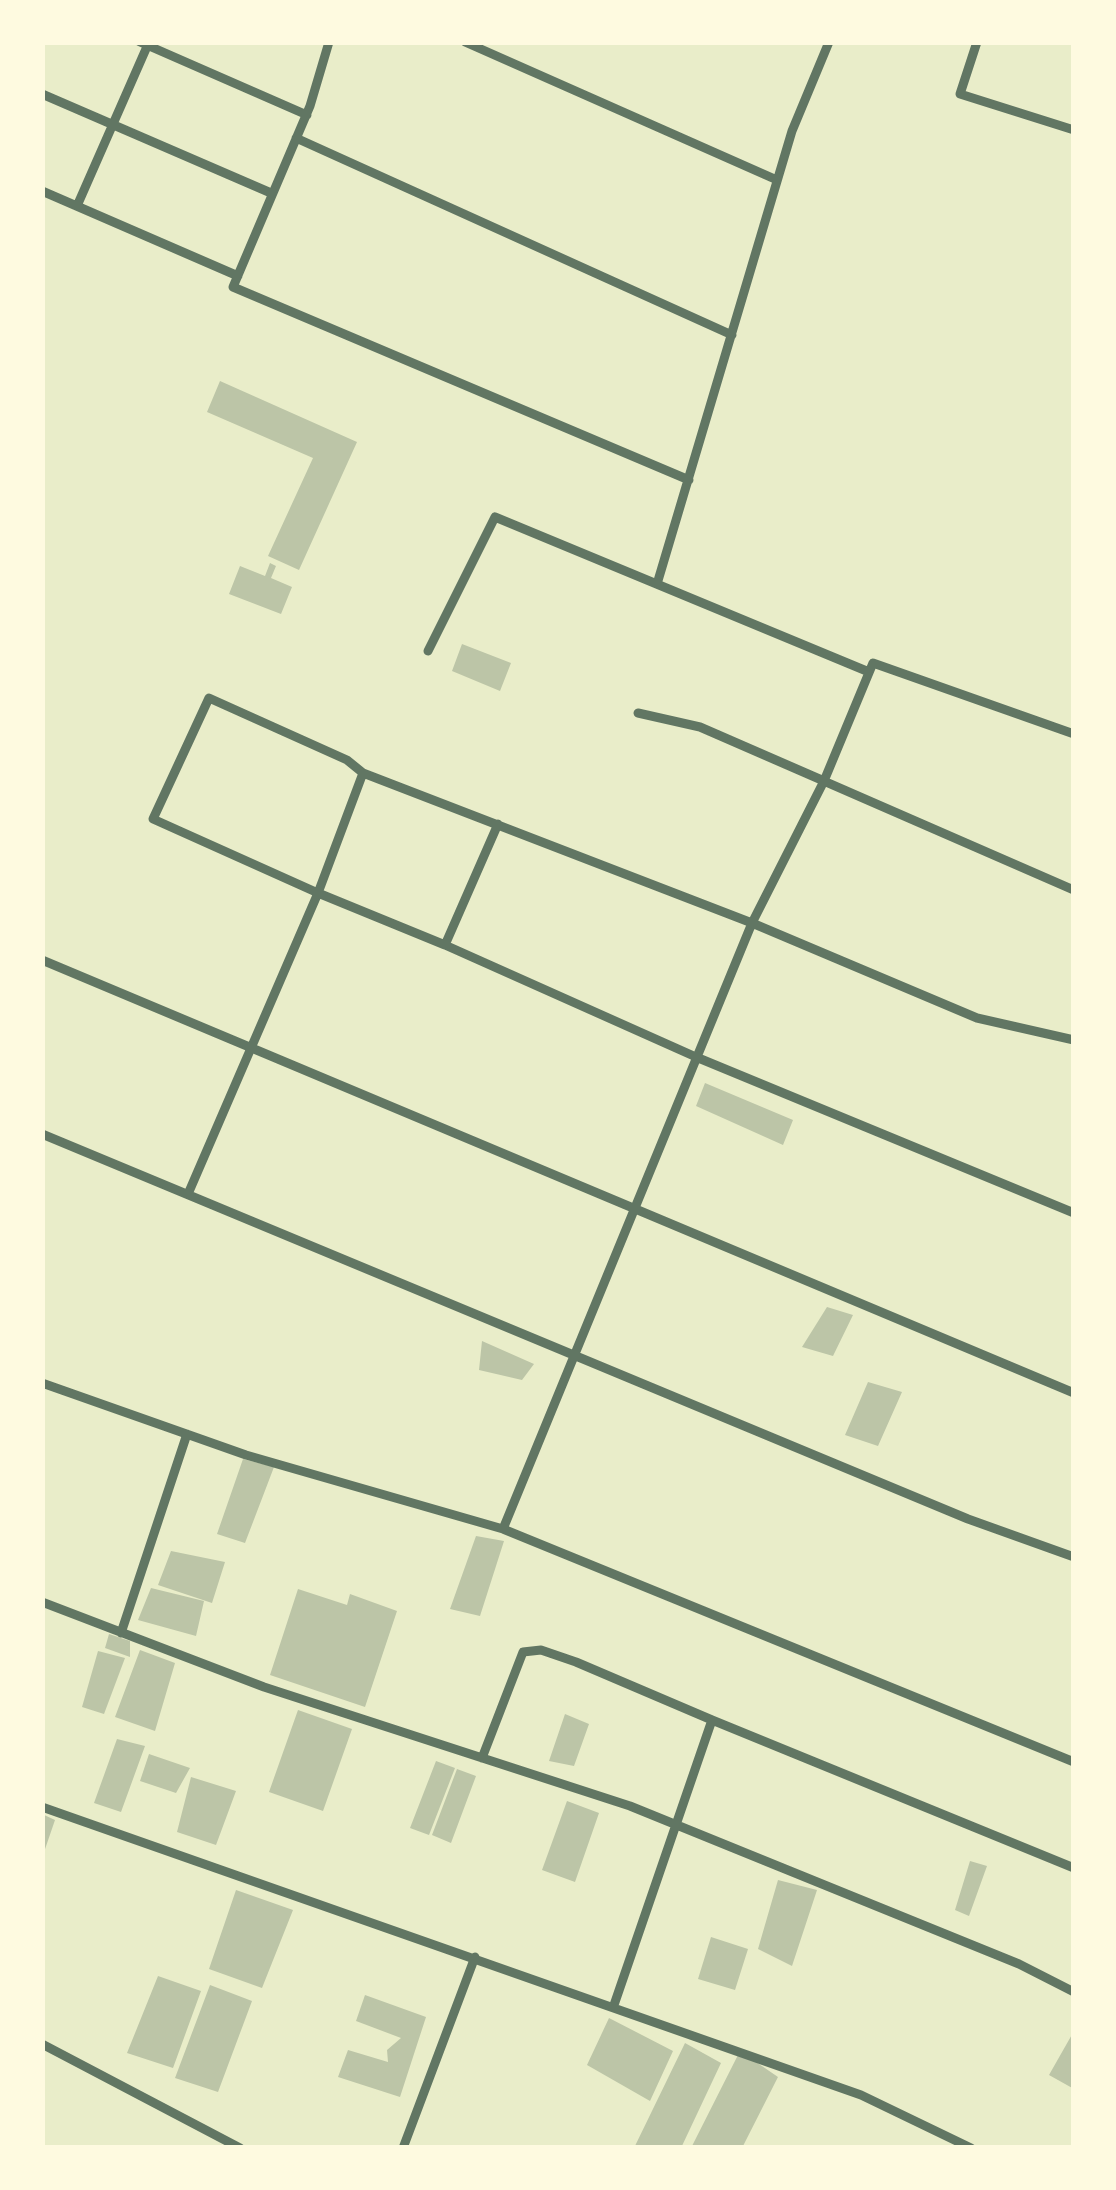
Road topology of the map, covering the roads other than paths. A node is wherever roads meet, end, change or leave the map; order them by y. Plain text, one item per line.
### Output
1 (329, 42) edge
2 (465, 42) edge
3 (813, 42) edge
4 (977, 42) edge
5 (146, 43) edge
6 (828, 45) edge
7 (42, 94) edge
8 (307, 115) junction
9 (113, 124) junction
10 (1074, 130) edge
11 (296, 138) junction
12 (777, 180) junction
13 (42, 191) edge
14 (271, 194) junction
15 (77, 206) junction
16 (238, 276) junction
17 (731, 335) junction
18 (689, 480) junction
19 (657, 584) junction
20 (428, 651) dead end
21 (869, 672) junction
22 (638, 712) dead end
23 (1074, 734) edge
24 (363, 773) junction
25 (824, 781) junction
26 (498, 824) junction
27 (1074, 871) edge
28 (1070, 888) edge
29 (318, 893) junction
30 (752, 923) junction
31 (445, 945) junction
32 (42, 960) edge
33 (1074, 1040) edge
34 (253, 1046) junction
35 (695, 1057) junction
36 (42, 1134) edge
37 (188, 1193) junction
38 (633, 1207) junction
39 (1074, 1213) edge
40 (576, 1356) junction
41 (42, 1383) edge
42 (1074, 1394) edge
43 (188, 1434) junction
44 (503, 1529) junction
45 (1074, 1557) edge
46 (42, 1602) edge
47 (121, 1633) junction
48 (712, 1720) junction
49 (482, 1758) junction
50 (1074, 1762) edge
51 (42, 1807) edge
52 (677, 1828) junction
53 (1074, 1868) edge
54 (475, 1957) junction
55 (1074, 1992) edge
56 (614, 2005) junction
57 (42, 2044) edge
58 (240, 2148) edge
59 (403, 2148) edge
60 (970, 2148) edge

1 - 8 street
2 - 12 street
3 - 6 street
4 - 10 street
5 - 8 street
5 - 9 street
6 - 12 street
7 - 9 street
8 - 11 street
9 - 14 street
9 - 15 street
11 - 14 street
11 - 17 street
12 - 17 street
13 - 15 street
14 - 16 street
15 - 16 street
16 - 18 street
17 - 18 street
18 - 19 street
19 - 20 street
19 - 21 street
21 - 23 street
21 - 25 street
22 - 25 street
24 - 26 street
24 - 29 street
24 - 29 street
25 - 28 street
25 - 30 street
26 - 30 street
26 - 31 street
27 - 28 street
29 - 31 street
29 - 34 street
30 - 33 street
30 - 35 street
31 - 35 street
32 - 34 street
34 - 37 street
34 - 38 street
35 - 38 street
35 - 39 street
36 - 37 street
37 - 40 street
38 - 40 street
38 - 42 street
40 - 44 street
40 - 45 street
41 - 43 street
43 - 44 street
43 - 47 street
44 - 50 street
46 - 47 street
47 - 49 street
48 - 49 street
48 - 52 street
48 - 53 street
49 - 52 street
51 - 54 street
52 - 55 street
52 - 56 street
54 - 56 street
54 - 59 street
56 - 60 street
57 - 58 street

